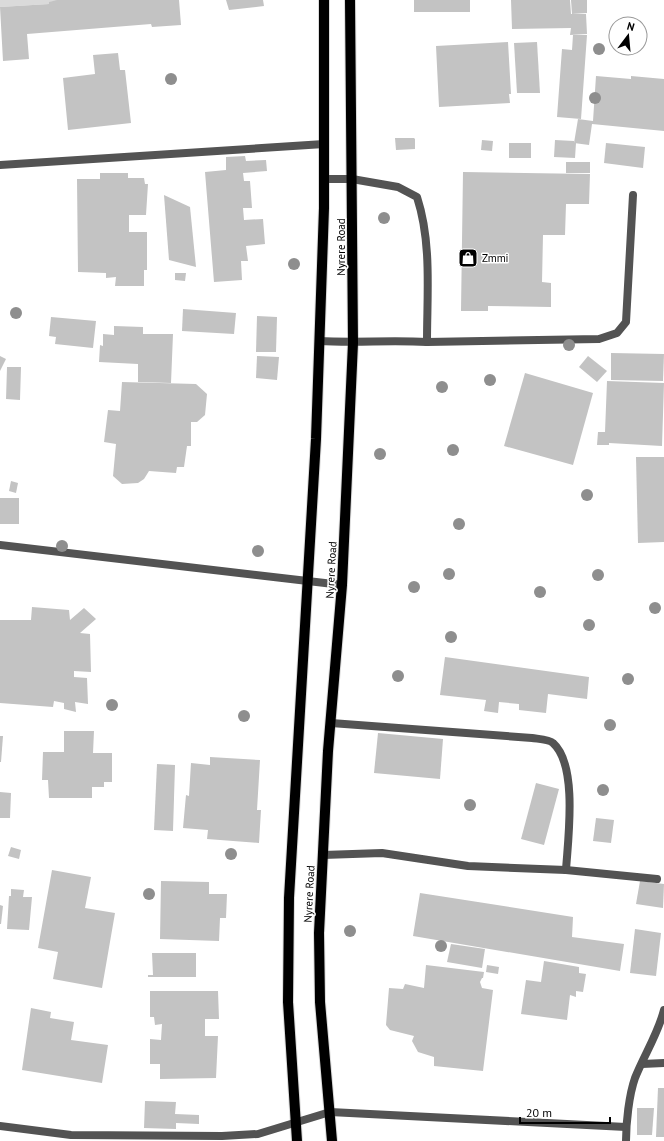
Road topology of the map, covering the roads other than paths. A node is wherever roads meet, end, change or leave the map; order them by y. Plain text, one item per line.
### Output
1 (324, 0) edge
2 (350, 0) edge
3 (324, 144) junction
4 (0, 165) edge
5 (324, 179) junction
6 (352, 179) junction
7 (633, 194) dead end
8 (319, 341) junction
9 (427, 342) junction
10 (353, 343) junction
11 (0, 545) edge
12 (306, 582) junction
13 (342, 585) junction
14 (331, 724) junction
15 (323, 855) junction
16 (566, 870) junction
17 (657, 879) dead end
18 (664, 1010) edge
19 (664, 1063) edge
20 (642, 1064) junction
21 (330, 1112) junction
22 (296, 1122) junction
23 (0, 1126) edge
24 (626, 1127) junction
25 (297, 1141) edge
26 (332, 1141) edge
27 (626, 1141) edge

1 - 3 main road, Nyrere Road
2 - 6 main road, Nyrere Road
3 - 4 street
3 - 5 main road, Nyrere Road
5 - 6 street
5 - 8 main road, Nyrere Road
6 - 9 street
6 - 10 main road, Nyrere Road
7 - 9 street
8 - 10 street
8 - 12 main road, Nyrere Road
9 - 10 street
10 - 13 main road, Nyrere Road
11 - 12 street
12 - 13 street
12 - 22 main road, Nyrere Road
13 - 14 main road, Nyrere Road
14 - 15 main road, Nyrere Road
14 - 16 street
15 - 16 street
15 - 21 main road, Nyrere Road
16 - 17 street
18 - 20 street
19 - 20 street
20 - 24 street
21 - 22 street
21 - 24 street
21 - 26 main road, Nyrere Road
22 - 23 street
22 - 25 main road, Nyrere Road
24 - 27 street

